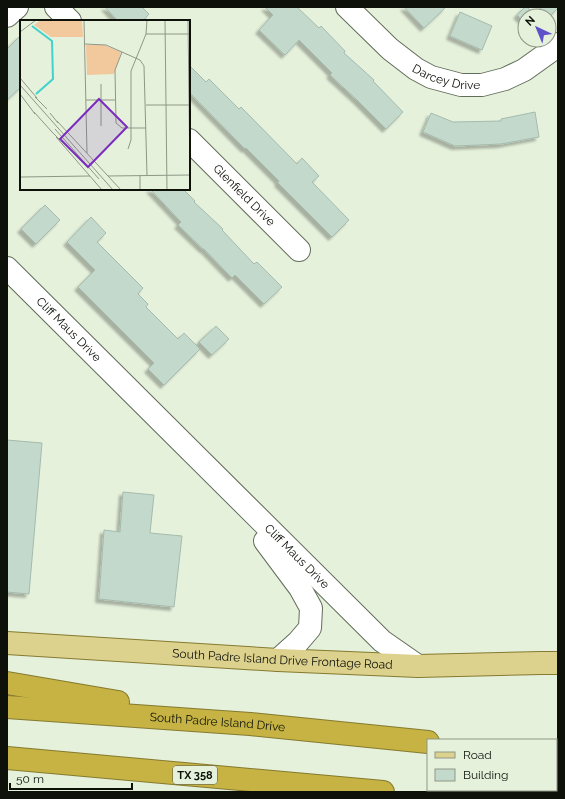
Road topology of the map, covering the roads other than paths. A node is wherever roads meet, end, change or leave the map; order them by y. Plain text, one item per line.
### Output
1 (17, 7) edge
2 (56, 7) edge
3 (347, 7) edge
4 (7, 16) edge
5 (69, 20) edge
6 (558, 44) edge
7 (190, 141) edge
8 (299, 250) dead end
9 (7, 268) edge
10 (180, 441) junction
11 (7, 643) edge
12 (278, 660) junction
13 (558, 663) edge
14 (418, 666) junction
15 (7, 683) edge
16 (7, 707) edge
17 (250, 724) junction
18 (427, 742) edge
19 (7, 758) edge
20 (383, 792) edge

1 - 4 street
2 - 5 street
3 - 6 street, Darcey Drive
7 - 8 street, Glenfield Drive
9 - 10 street, Cliff Maus Drive
10 - 12 street, Cliff Maus Drive
10 - 14 street, Cliff Maus Drive
11 - 12 main road, South Padre Island Drive Frontage Road
12 - 14 main road, South Padre Island Drive Frontage Road
13 - 14 main road, South Padre Island Drive Frontage Road
15 - 17 highway
16 - 17 highway, South Padre Island Drive
17 - 18 highway, South Padre Island Drive
19 - 20 highway, TX 358

